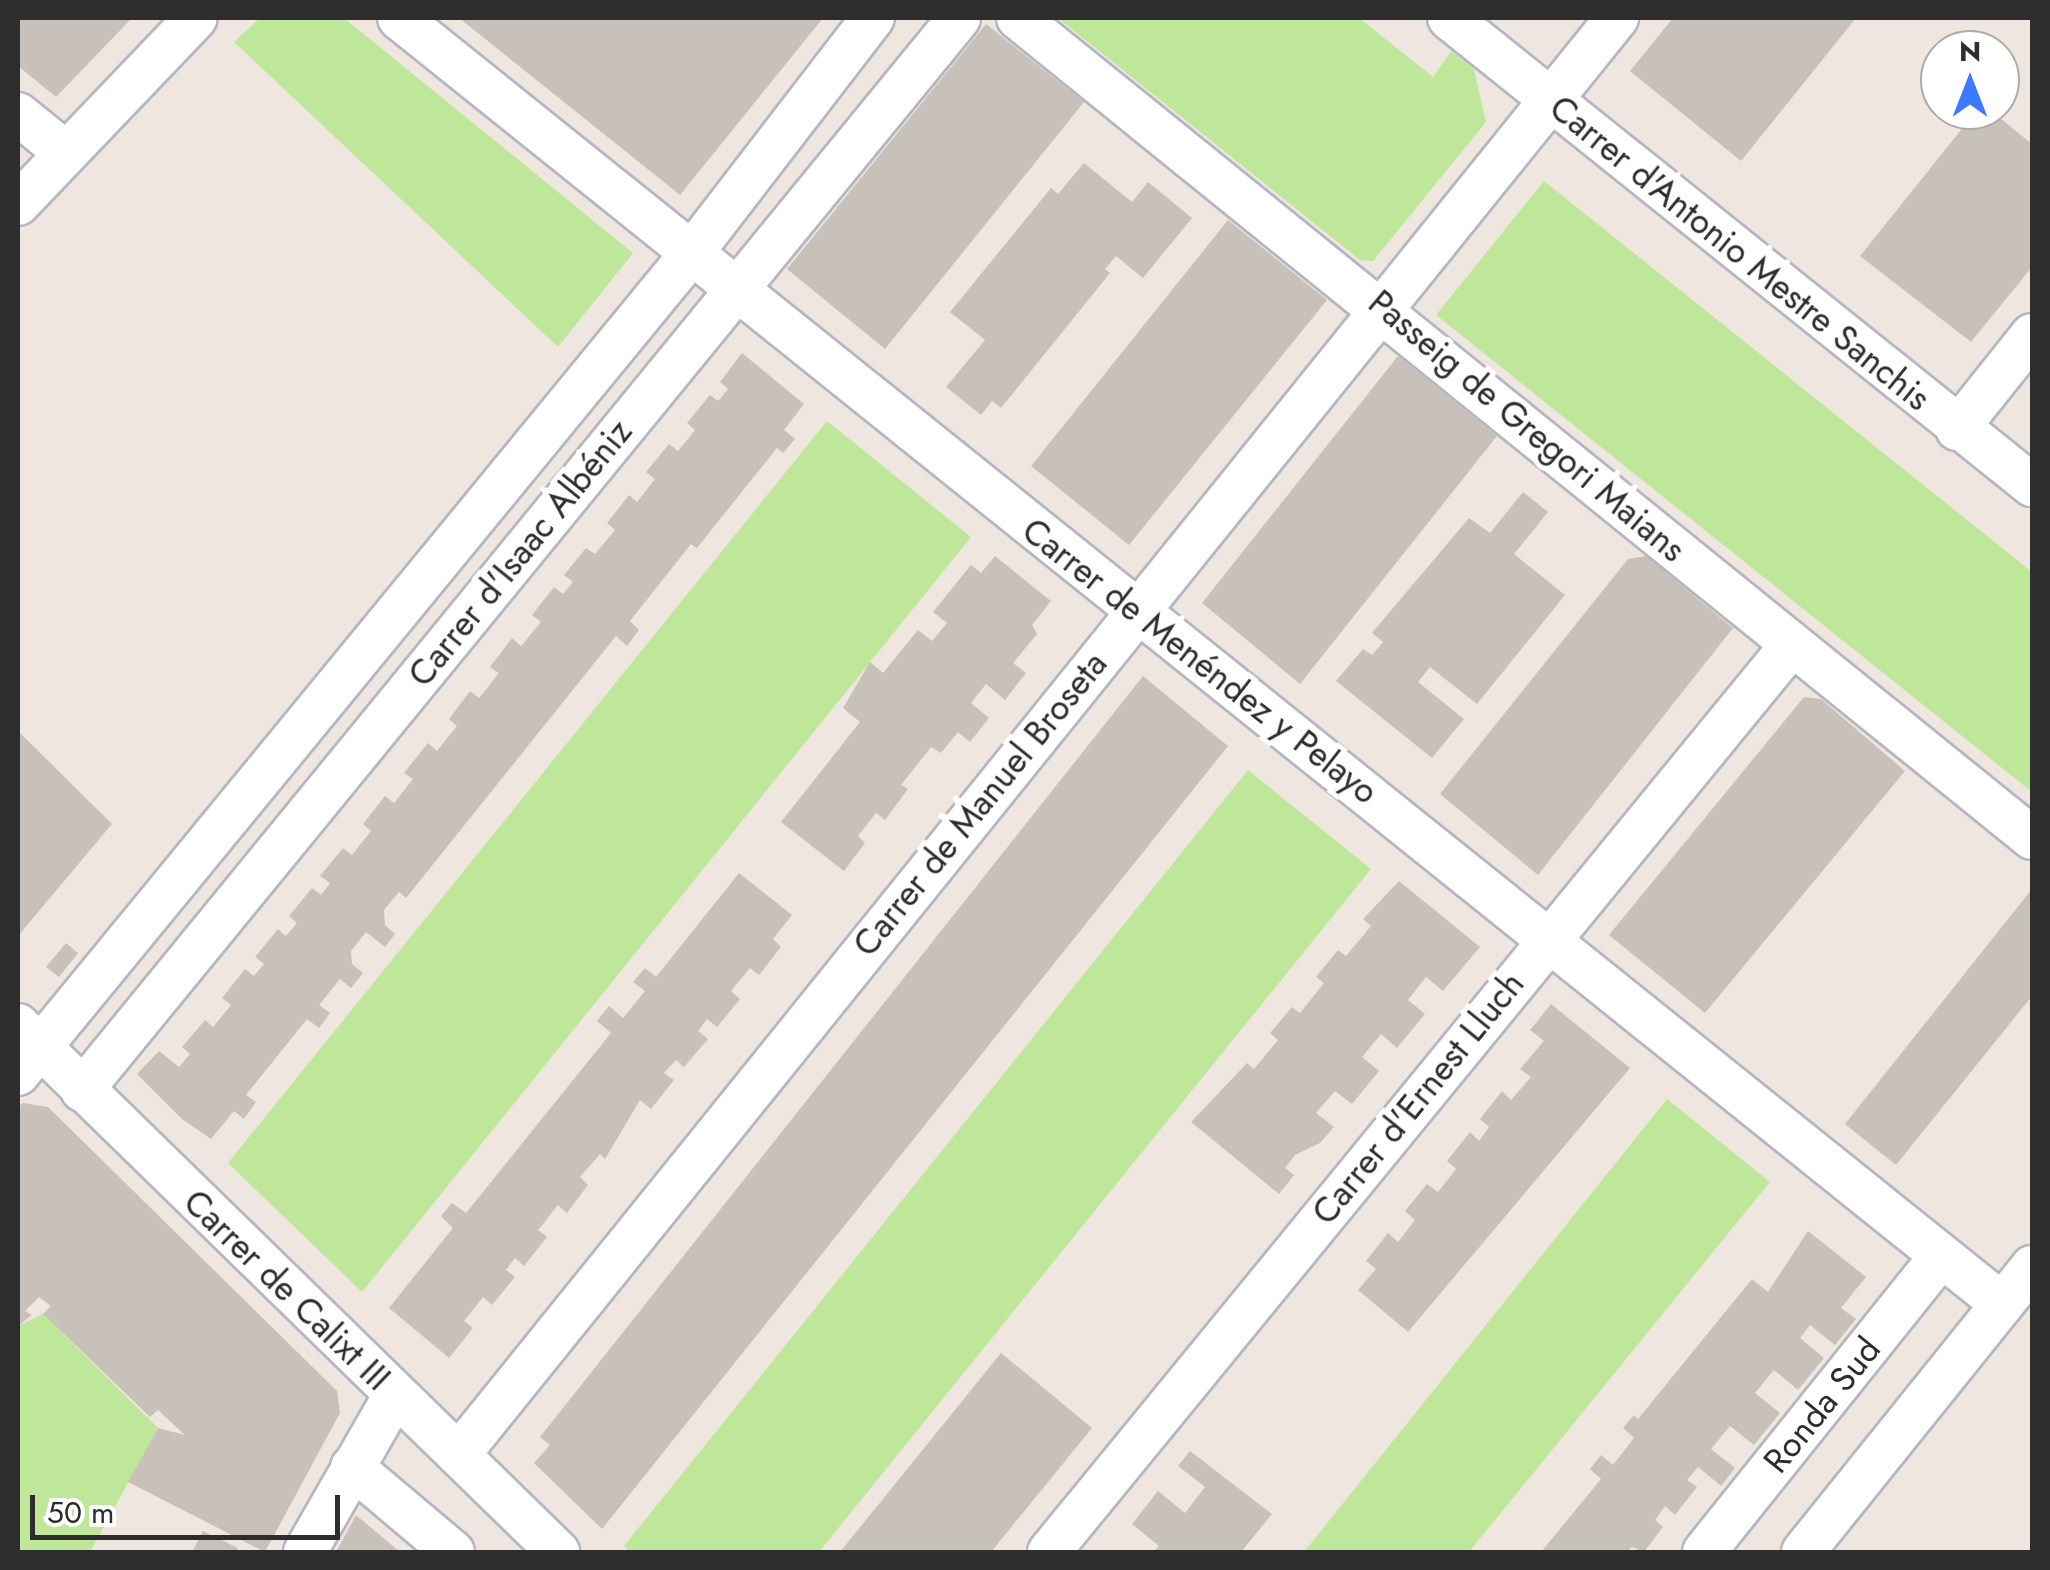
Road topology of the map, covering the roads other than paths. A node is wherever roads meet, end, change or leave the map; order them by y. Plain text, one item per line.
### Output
1 (196, 18) edge
2 (399, 18) edge
3 (873, 18) edge
4 (959, 18) edge
5 (1018, 18) edge
6 (1450, 18) edge
7 (1617, 18) edge
8 (1550, 99) junction
9 (18, 114) edge
10 (66, 153) junction
11 (18, 204) edge
12 (691, 254) junction
13 (736, 288) junction
14 (1381, 305) junction
15 (2032, 335) edge
16 (1957, 428) junction
17 (2032, 485) edge
18 (1134, 611) junction
19 (1790, 647) junction
20 (2032, 838) edge
21 (1547, 939) junction
22 (26, 1050) edge
23 (82, 1090) junction
24 (1940, 1257) junction
25 (2032, 1267) edge
26 (2002, 1304) junction
27 (395, 1395) junction
28 (459, 1454) junction
29 (352, 1467) junction
30 (306, 1552) edge
31 (452, 1552) edge
32 (558, 1552) edge
33 (1049, 1552) edge
34 (1704, 1552) edge
35 (1803, 1552) edge

1 - 10 street
2 - 12 street, Carrer de Menéndez y Pelayo
3 - 12 street, Carrer d'Isaac Albéniz
4 - 13 street, Carrer d'Isaac Albéniz
5 - 14 street, Passeig de Gregori Maians
6 - 8 street, Carrer d'Antonio Mestre Sanchis
7 - 8 street, Carrer de Manuel Broseta
8 - 14 street, Carrer de Manuel Broseta
8 - 16 street, Carrer d'Antonio Mestre Sanchis
9 - 10 street
10 - 11 street
12 - 13 street, Carrer de Menéndez y Pelayo
12 - 22 street, Carrer d'Isaac Albéniz
13 - 18 street, Carrer de Menéndez y Pelayo
13 - 23 street, Carrer d'Isaac Albéniz
14 - 18 street, Carrer de Manuel Broseta
14 - 19 street, Passeig de Gregori Maians
15 - 16 street
16 - 17 street, Carrer d'Antonio Mestre Sanchis
18 - 21 street, Carrer de Menéndez y Pelayo
18 - 28 street, Carrer de Manuel Broseta
19 - 20 street, Passeig de Gregori Maians
19 - 21 street, Carrer d'Ernest Lluch
21 - 24 street, Carrer de Menéndez y Pelayo
21 - 33 street, Carrer d'Ernest Lluch
22 - 23 street, Carrer de Calixt III
23 - 27 street, Carrer de Calixt III
24 - 26 street, Carrer de Menéndez y Pelayo
24 - 34 street, Ronda Sud
25 - 26 street
26 - 35 street
27 - 28 street, Carrer de Calixt III
27 - 29 street
28 - 32 street, Carrer de Calixt III
29 - 30 street
29 - 31 street

